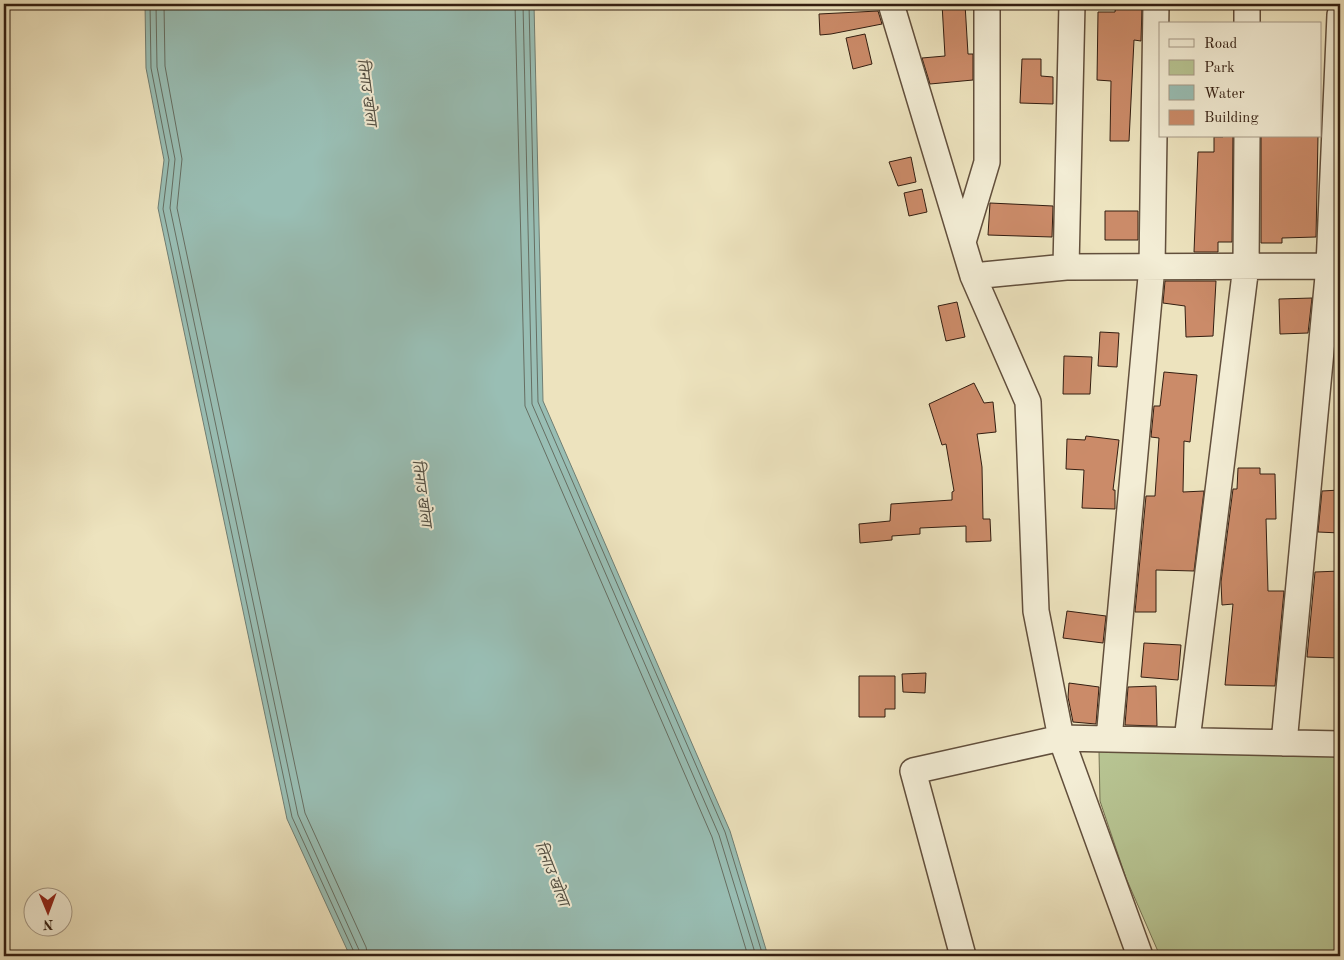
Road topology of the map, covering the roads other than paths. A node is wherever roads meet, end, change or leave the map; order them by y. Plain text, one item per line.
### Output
1 (891, 4) edge
2 (987, 4) edge
3 (1072, 4) edge
4 (1156, 4) edge
5 (1248, 4) edge
6 (1340, 15) edge
7 (1247, 22) edge
8 (1247, 138) edge
9 (963, 242) junction
10 (1152, 266) junction
11 (1246, 266) junction
12 (1335, 266) edge
13 (1066, 267) junction
14 (973, 276) junction
15 (1061, 738) junction
16 (1109, 739) junction
17 (1187, 740) junction
18 (1284, 742) junction
19 (1340, 744) edge
20 (963, 956) edge
21 (1140, 956) edge

1 - 9 street
2 - 9 street
3 - 13 street
4 - 10 street
5 - 7 street
6 - 12 street
8 - 11 street
9 - 14 street
10 - 11 street
10 - 13 street
10 - 16 street
11 - 12 street
11 - 17 street
12 - 18 street
13 - 14 street
14 - 15 street
15 - 16 street
15 - 20 street
15 - 21 street
16 - 17 street
17 - 18 street
18 - 19 street

